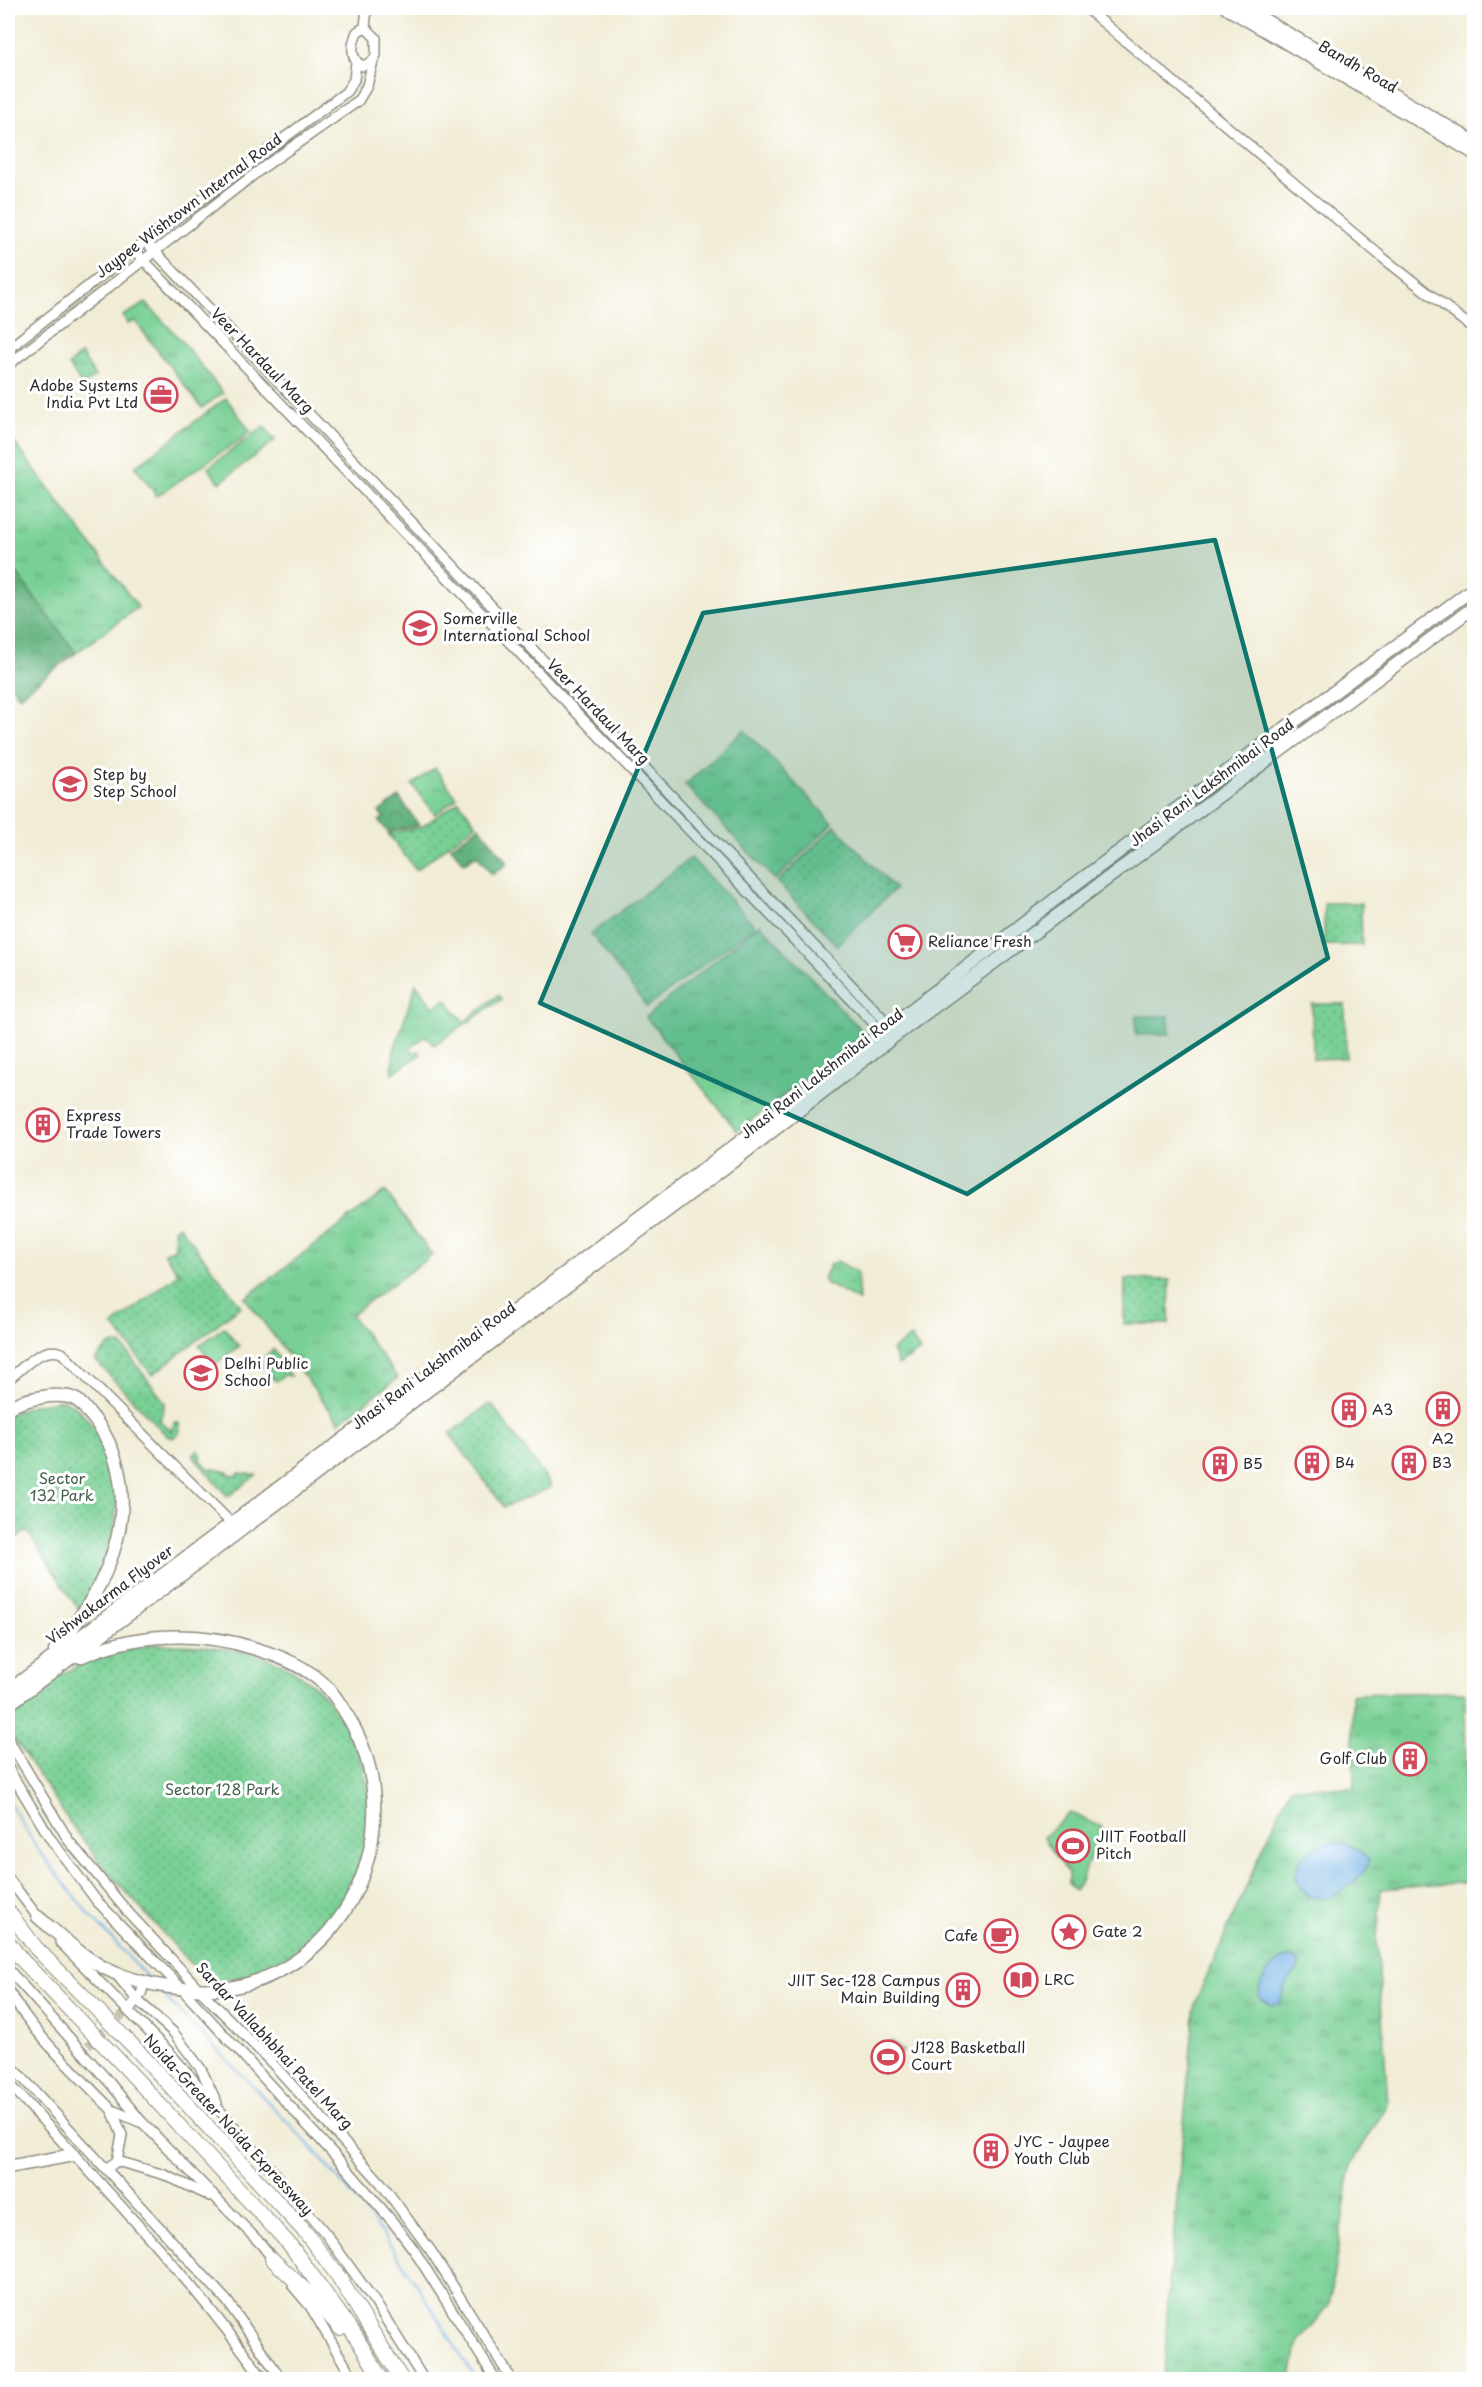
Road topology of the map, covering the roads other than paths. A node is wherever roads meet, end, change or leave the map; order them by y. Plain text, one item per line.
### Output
1 (368, 8) edge
2 (1086, 8) edge
3 (1227, 8) edge
4 (1245, 8) edge
5 (365, 27) junction
6 (373, 61) junction
7 (356, 62) junction
8 (1474, 142) edge
9 (1474, 153) edge
10 (146, 242) junction
11 (134, 250) junction
12 (153, 251) junction
13 (143, 259) junction
14 (1474, 330) edge
15 (8, 349) edge
16 (8, 365) edge
17 (1474, 588) edge
18 (1474, 607) edge
19 (890, 1033) junction
20 (8, 1380) edge
21 (8, 1408) edge
22 (235, 1527) junction
23 (190, 1568) joint
24 (134, 1602) junction
25 (43, 1664) junction
26 (60, 1665) junction
27 (8, 1691) edge
28 (8, 1705) edge
29 (8, 1739) edge
30 (8, 1768) edge
31 (8, 1878) edge
32 (8, 1911) edge
33 (38, 1917) junction
34 (8, 1942) edge
35 (8, 1970) edge
36 (114, 1972) junction
37 (146, 1982) junction
38 (174, 1987) junction
39 (199, 1989) junction
40 (8, 1990) edge
41 (134, 2004) junction
42 (78, 2055) tunnel mouth
43 (8, 2062) edge
44 (68, 2064) junction
45 (8, 2082) edge
46 (112, 2110) junction
47 (220, 2110) junction
48 (142, 2122) junction
49 (73, 2155) junction
50 (117, 2161) junction
51 (8, 2167) edge
52 (106, 2169) junction
53 (219, 2201) junction
54 (272, 2259) junction
55 (379, 2375) edge
56 (264, 2379) edge
57 (282, 2379) edge
58 (354, 2379) edge
59 (402, 2379) edge
60 (424, 2379) edge
61 (496, 2379) edge
62 (512, 2379) edge

1 - 5 street
2 - 14 street
3 - 9 main road, Bandh Road
4 - 8 main road, Bandh Road
5 - 6 street, Jaypee Wishtown Internal Road
5 - 7 street, Jaypee Wishtown Internal Road
6 - 7 street
6 - 12 street, Jaypee Wishtown Internal Road
7 - 10 street, Jaypee Wishtown Internal Road
10 - 11 street, Jaypee Wishtown Internal Road
10 - 12 street, Veer Hardaul Marg
11 - 13 street, Veer Hardaul Marg
11 - 15 street, Jaypee Wishtown Internal Road
12 - 13 street, Jaypee Wishtown Internal Road
12 - 19 street, Veer Hardaul Marg
13 - 16 street, Jaypee Wishtown Internal Road
13 - 19 street, Veer Hardaul Marg
17 - 19 main road, Jhasi Rani Lakshmibai Road
18 - 19 main road, Jhasi Rani Lakshmibai Road
19 - 22 main road, Jhasi Rani Lakshmibai Road
20 - 22 street
21 - 25 main road
22 - 23 main road, Jhasi Rani Lakshmibai Road
22 - 24 main road, Vishwakarma Flyover
23 - 24 main road, Vishwakarma Flyover
24 - 25 main road, Vishwakarma Flyover
24 - 26 main road, Vishwakarma Flyover
25 - 27 main road, Vishwakarma Flyover
26 - 28 main road, Vishwakarma Flyover
26 - 39 main road
29 - 39 street, Sardar Vallabhbhai Patel Marg
30 - 38 street, Sardar Vallabhbhai Patel Marg
31 - 33 street
32 - 59 highway, Noida-Greater Noida Expressway
33 - 36 main road
33 - 47 street
34 - 55 highway
35 - 48 street
36 - 37 main road
36 - 41 street
37 - 38 main road
37 - 41 street
38 - 39 main road
38 - 61 street, Sardar Vallabhbhai Patel Marg
39 - 62 street, Sardar Vallabhbhai Patel Marg
40 - 44 street
41 - 47 street
42 - 44 street
43 - 52 street
44 - 46 street
45 - 49 street
46 - 48 street
46 - 50 street
47 - 60 street
48 - 53 street
49 - 51 main road
49 - 56 street
50 - 52 street
50 - 53 street
52 - 57 street
53 - 54 street
54 - 55 highway
54 - 58 street

